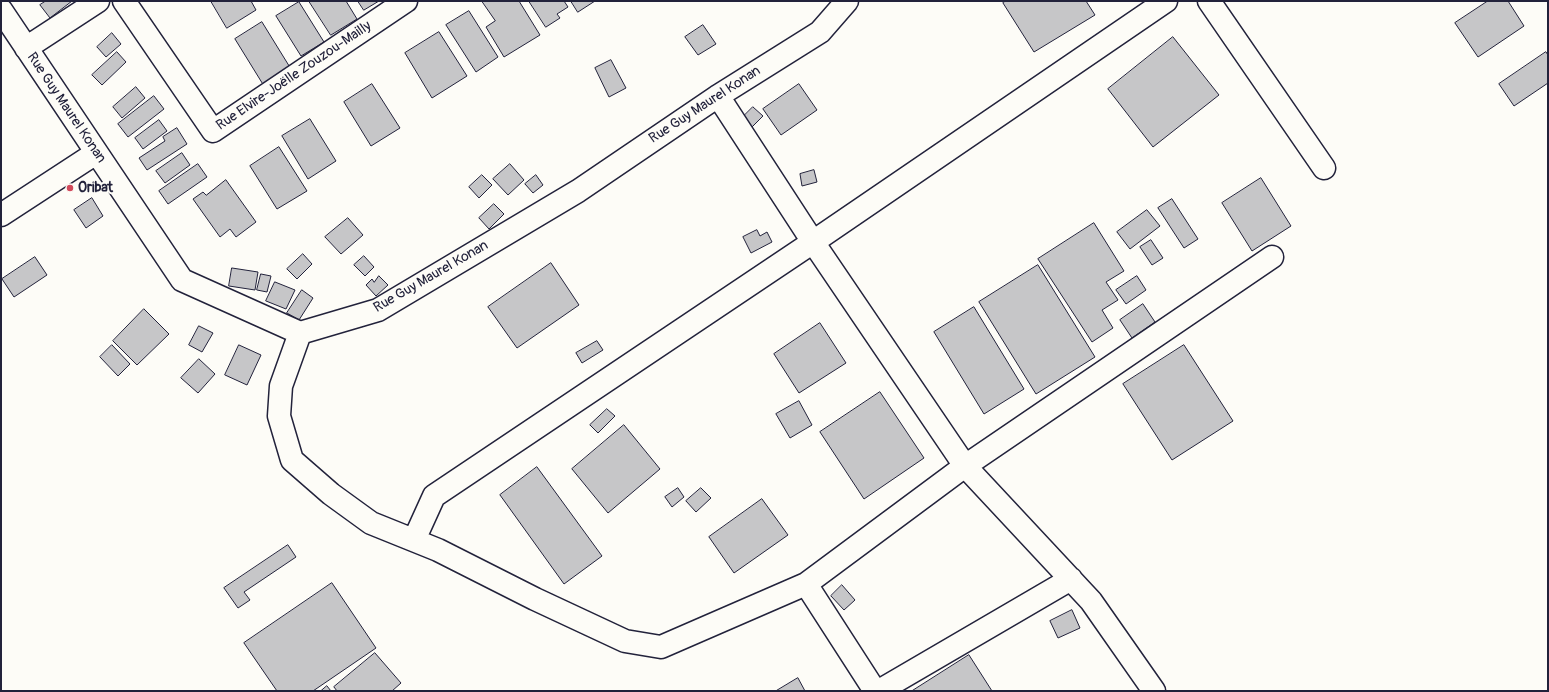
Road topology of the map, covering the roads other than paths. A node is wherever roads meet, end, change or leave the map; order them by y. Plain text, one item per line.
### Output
1 (98, 1) edge
2 (124, 1) edge
3 (406, 1) edge
4 (847, 1) edge
5 (1166, 1) edge
6 (1209, 1) edge
7 (1, 10) edge
8 (26, 48) junction
9 (718, 96) junction
10 (96, 154) junction
11 (1324, 168) dead end
12 (1, 215) edge
13 (813, 242) junction
14 (1272, 257) dead end
15 (300, 333) junction
16 (964, 466) junction
17 (414, 540) junction
18 (1071, 579) junction
19 (806, 584) junction
20 (1149, 689) edge
21 (875, 691) edge
22 (879, 691) edge

1 - 8 street
2 - 3 street, Rue Elvire-Joëlle Zouzou-Mailly
4 - 9 street, Rue Guy Maurel Konan
5 - 13 street
6 - 11 street
7 - 8 street, Rue Guy Maurel Konan
8 - 10 street, Rue Guy Maurel Konan
9 - 13 street
9 - 15 street, Rue Guy Maurel Konan
10 - 12 street
10 - 15 street, Rue Guy Maurel Konan
13 - 16 street
13 - 17 street
14 - 16 street
15 - 17 street
16 - 18 street
16 - 19 street
17 - 19 street
18 - 20 street
18 - 22 street
19 - 21 street

